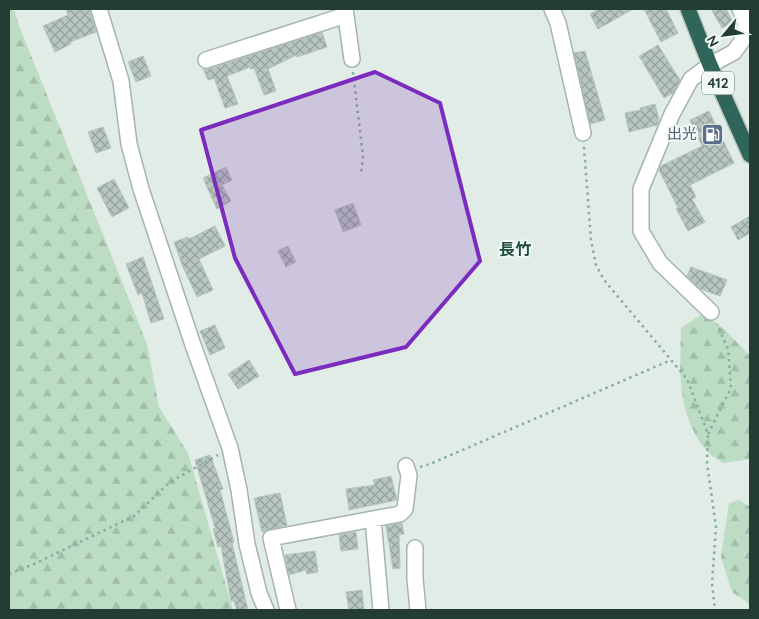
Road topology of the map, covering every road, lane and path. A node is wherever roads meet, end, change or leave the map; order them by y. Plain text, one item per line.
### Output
1 (100, 9) edge
2 (552, 9) edge
3 (688, 9) edge
4 (740, 9) edge
5 (345, 12) edge
6 (352, 59) joint
7 (206, 60) dead end
8 (710, 65) junction
9 (583, 133) joint
10 (750, 155) edge
11 (361, 175) dead end
12 (711, 312) joint
13 (671, 360) junction
14 (708, 434) junction
15 (230, 448) junction
16 (407, 468) joint
17 (373, 519) junction
18 (415, 548) dead end
19 (9, 574) edge
20 (266, 610) edge
21 (288, 610) edge
22 (381, 610) edge
23 (418, 610) edge
24 (715, 610) edge

1 - 15 street
2 - 9 street
3 - 8 highway, 412
4 - 8 street
5 - 6 street
5 - 7 street
6 - 11 path
8 - 10 highway, 412
8 - 12 street
9 - 13 path
12 - 14 path
13 - 14 path
13 - 16 path
14 - 24 path
15 - 19 path
15 - 20 street
16 - 17 street
17 - 21 street
17 - 22 street
18 - 23 street

